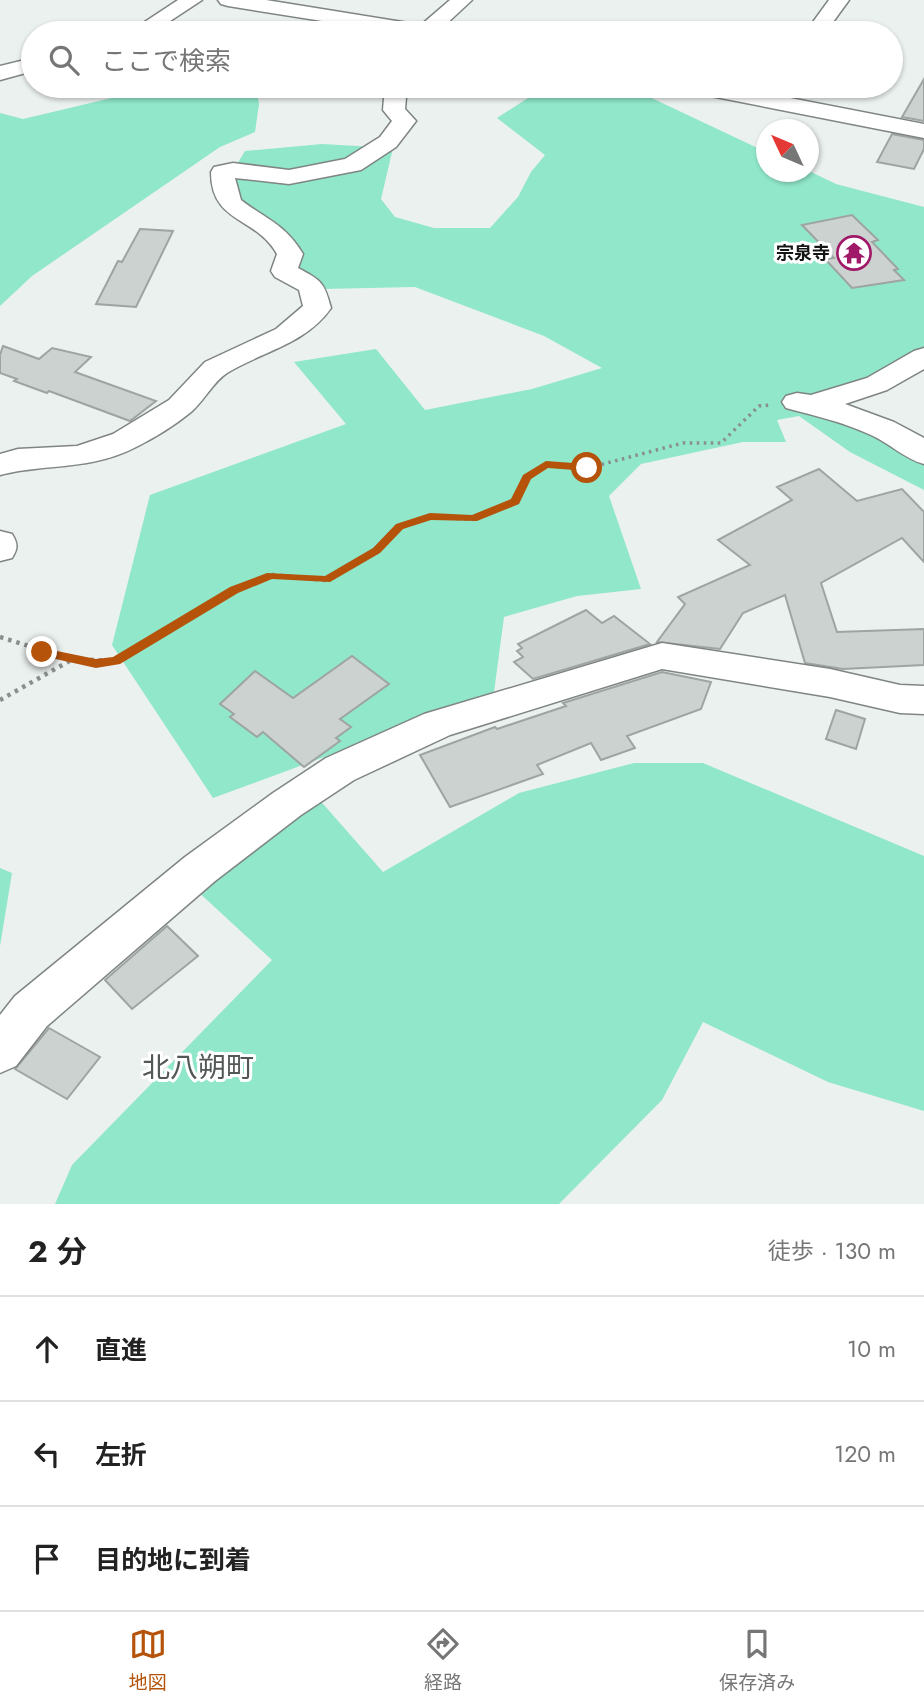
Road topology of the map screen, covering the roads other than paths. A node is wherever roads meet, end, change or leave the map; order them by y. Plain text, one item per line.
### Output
1 (192, 0) edge
2 (228, 0) edge
3 (462, 0) edge
4 (839, 0) edge
5 (158, 21) edge
6 (361, 21) edge
7 (441, 21) edge
8 (824, 21) edge
9 (21, 67) edge
10 (0, 73) edge
11 (395, 98) edge
12 (792, 98) edge
13 (924, 131) edge
14 (924, 358) edge
15 (924, 454) edge
16 (0, 465) edge
17 (0, 542) edge
18 (0, 550) edge
19 (924, 700) edge
20 (0, 1051) edge

1 - 5 street
2 - 6 street
3 - 7 street
4 - 8 street
9 - 10 street
11 - 16 street
12 - 13 street
14 - 15 street
17 - 18 street
19 - 20 street

